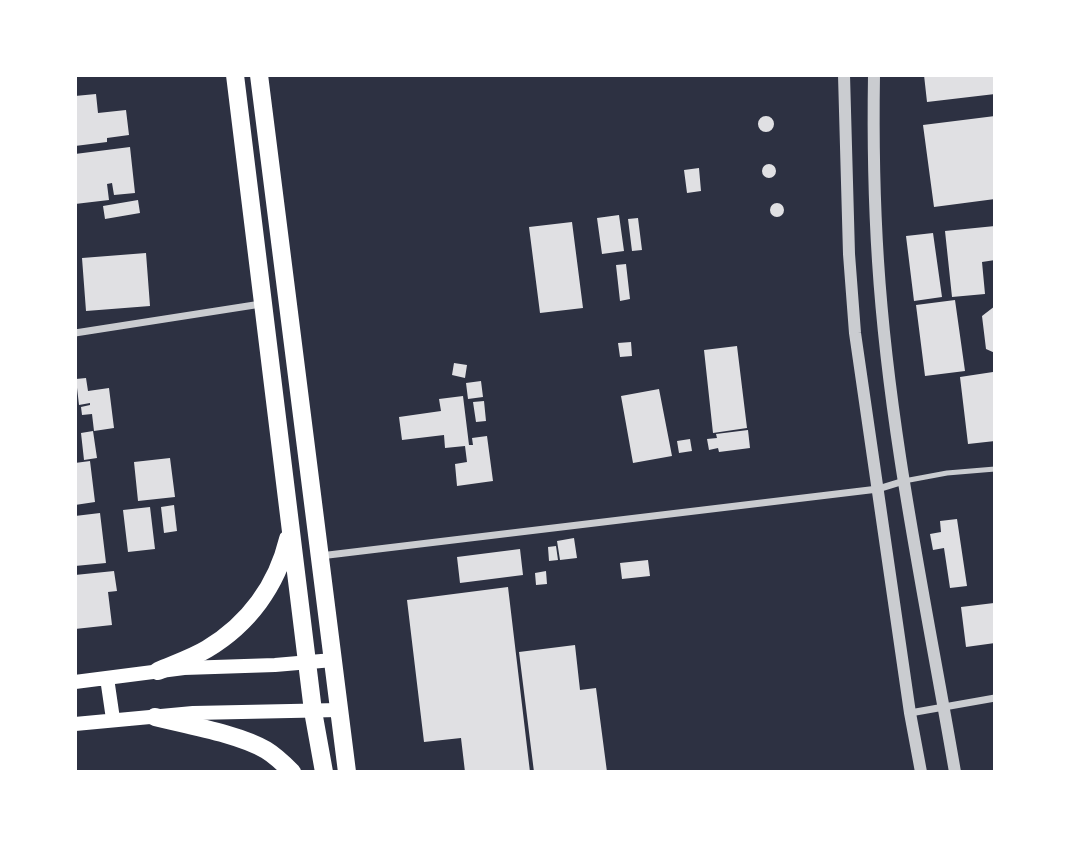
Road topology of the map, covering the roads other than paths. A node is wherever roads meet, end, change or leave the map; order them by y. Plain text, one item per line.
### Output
1 (235, 75) edge
2 (259, 75) edge
3 (844, 75) edge
4 (874, 75) edge
5 (263, 303) junction
6 (75, 333) edge
7 (995, 469) edge
8 (904, 481) junction
9 (878, 489) junction
10 (291, 528) junction
11 (320, 556) junction
12 (333, 660) junction
13 (307, 663) junction
14 (158, 671) junction
15 (107, 678) junction
16 (75, 682) edge
17 (995, 698) edge
18 (944, 706) junction
19 (339, 710) junction
20 (313, 711) junction
21 (910, 713) junction
22 (155, 717) junction
23 (113, 719) junction
24 (75, 724) edge
25 (292, 772) edge
26 (324, 772) edge
27 (347, 772) edge
28 (921, 772) edge
29 (955, 772) edge

1 - 5 highway
2 - 11 highway
3 - 9 street
4 - 8 street
5 - 6 street
5 - 10 highway
7 - 8 lane
8 - 9 street
8 - 18 street
9 - 11 street
9 - 21 street
10 - 13 highway
10 - 14 highway
11 - 12 highway
12 - 13 main road
12 - 19 highway
13 - 14 main road
13 - 20 highway
14 - 15 main road
15 - 16 main road
15 - 23 main road
17 - 18 street
18 - 21 street
18 - 29 street
19 - 20 main road
19 - 27 highway
20 - 22 main road
20 - 26 highway
21 - 28 street
22 - 23 main road
22 - 25 highway
23 - 24 main road

